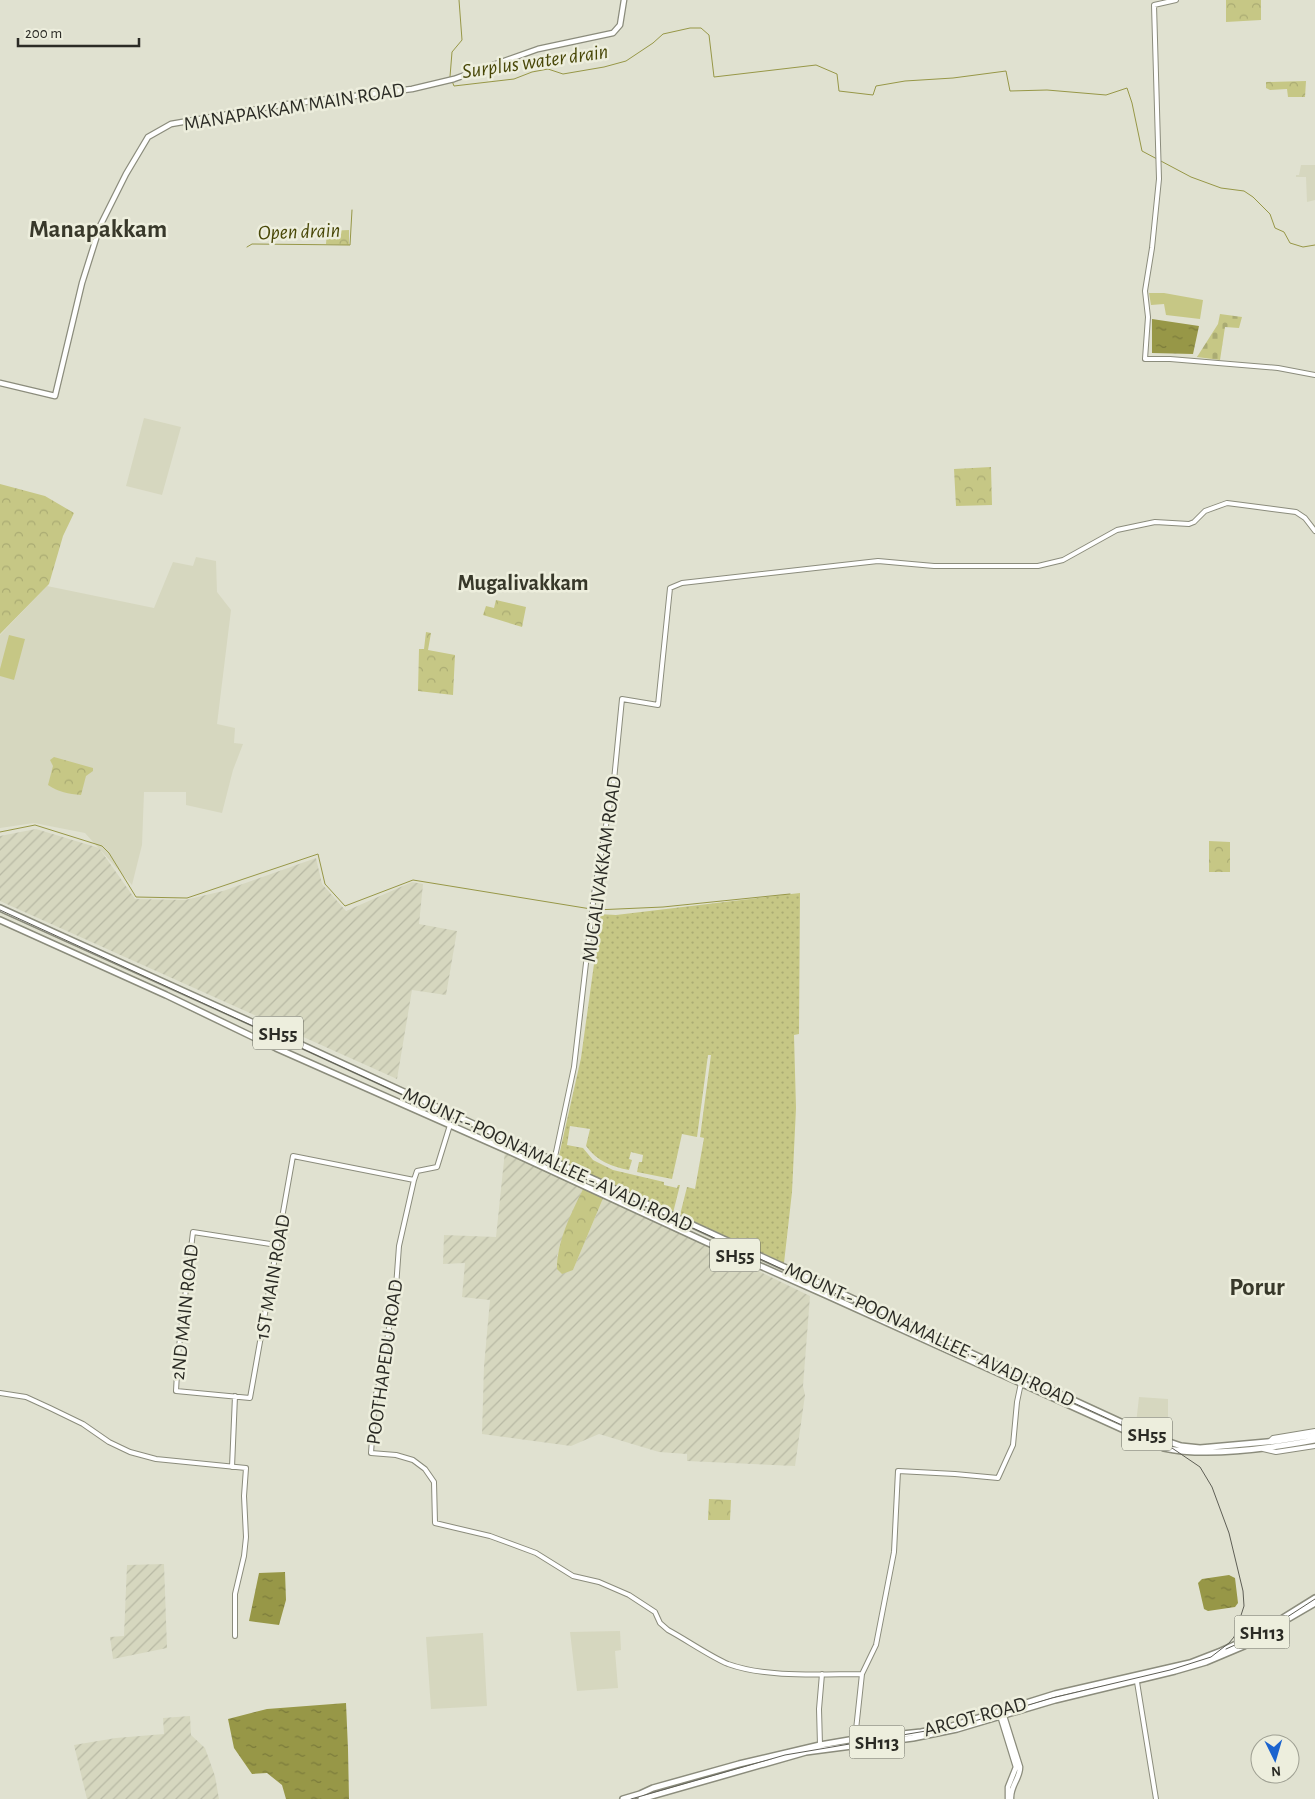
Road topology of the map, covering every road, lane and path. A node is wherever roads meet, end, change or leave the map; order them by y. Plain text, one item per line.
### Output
1 (624, 0) edge
2 (1176, 0) edge
3 (1315, 375) edge
4 (0, 383) edge
5 (1315, 531) edge
6 (0, 908) edge
7 (0, 920) edge
8 (470, 1123) junction
9 (450, 1125) junction
10 (466, 1132) junction
11 (555, 1161) junction
12 (552, 1171) junction
13 (414, 1180) junction
14 (668, 1214) junction
15 (664, 1223) junction
16 (277, 1245) junction
17 (994, 1363) junction
18 (991, 1369) junction
19 (1029, 1379) junction
20 (1023, 1384) junction
21 (0, 1393) edge
22 (236, 1396) junction
23 (1108, 1419) junction
24 (1315, 1431) edge
25 (1315, 1435) edge
26 (1315, 1440) edge
27 (1273, 1443) junction
28 (1315, 1446) edge
29 (1260, 1448) junction
30 (232, 1466) junction
31 (1315, 1598) edge
32 (1315, 1603) edge
33 (1270, 1628) junction
34 (234, 1636) dead end
35 (822, 1674) junction
36 (862, 1674) junction
37 (1137, 1682) junction
38 (1001, 1713) junction
39 (856, 1739) junction
40 (820, 1745) junction
41 (623, 1799) edge
42 (641, 1799) edge
43 (1010, 1799) edge
44 (1156, 1799) edge

1 - 4 main road, MANAPAKKAM MAIN ROAD
2 - 3 street
5 - 11 street, MUGALIVAKKAM ROAD
6 - 8 main road, MOUNT - POONAMALLEE - AVADI ROAD / SH55
7 - 9 main road, MOUNT - POONAMALLEE - AVADI ROAD / SH55
8 - 10 main road
8 - 11 main road, MOUNT - POONAMALLEE - AVADI ROAD / SH55
9 - 10 main road, MOUNT - POONAMALLEE - AVADI ROAD / SH55
9 - 13 street
10 - 12 main road, MOUNT - POONAMALLEE - AVADI ROAD / SH55
11 - 12 street, MUGALIVAKKAM ROAD
11 - 14 main road, MOUNT - POONAMALLEE - AVADI ROAD / SH55
12 - 15 main road, MOUNT - POONAMALLEE - AVADI ROAD / SH55
13 - 16 street, 1ST MAIN ROAD
13 - 35 street, POOTHAPEDU ROAD
14 - 15 main road
14 - 17 main road, MOUNT - POONAMALLEE - AVADI ROAD / SH55
15 - 18 main road, MOUNT - POONAMALLEE - AVADI ROAD / SH55
16 - 22 street, 1ST MAIN ROAD
16 - 22 street, 2ND MAIN ROAD
17 - 18 main road
17 - 19 main road, MOUNT - POONAMALLEE - AVADI ROAD / SH55
18 - 20 main road, MOUNT - POONAMALLEE - AVADI ROAD / SH55
19 - 20 main road
19 - 23 main road, MOUNT - POONAMALLEE - AVADI ROAD / SH55
20 - 23 main road, MOUNT - POONAMALLEE - AVADI ROAD / SH55
20 - 36 street
21 - 30 street
22 - 30 street
23 - 27 main road, MOUNT - POONAMALLEE - AVADI ROAD / SH55
23 - 29 main road, MOUNT - POONAMALLEE - AVADI ROAD / SH55
24 - 27 street
25 - 27 main road, SH55
26 - 27 main road, SH55
27 - 29 main road, SH55
28 - 29 street
30 - 34 street
31 - 33 main road, ARCOT ROAD / SH113
32 - 33 main road, ARCOT ROAD / SH113
33 - 37 main road, ARCOT ROAD / SH113
33 - 38 main road, ARCOT ROAD / SH113
35 - 36 street, POOTHAPEDU ROAD
35 - 40 street
36 - 39 street
37 - 38 main road, ARCOT ROAD / SH113
37 - 44 street
38 - 39 main road, ARCOT ROAD / SH113
38 - 42 main road, ARCOT ROAD / SH113
38 - 43 main road
39 - 40 main road, ARCOT ROAD / SH113
40 - 41 main road, ARCOT ROAD / SH113

